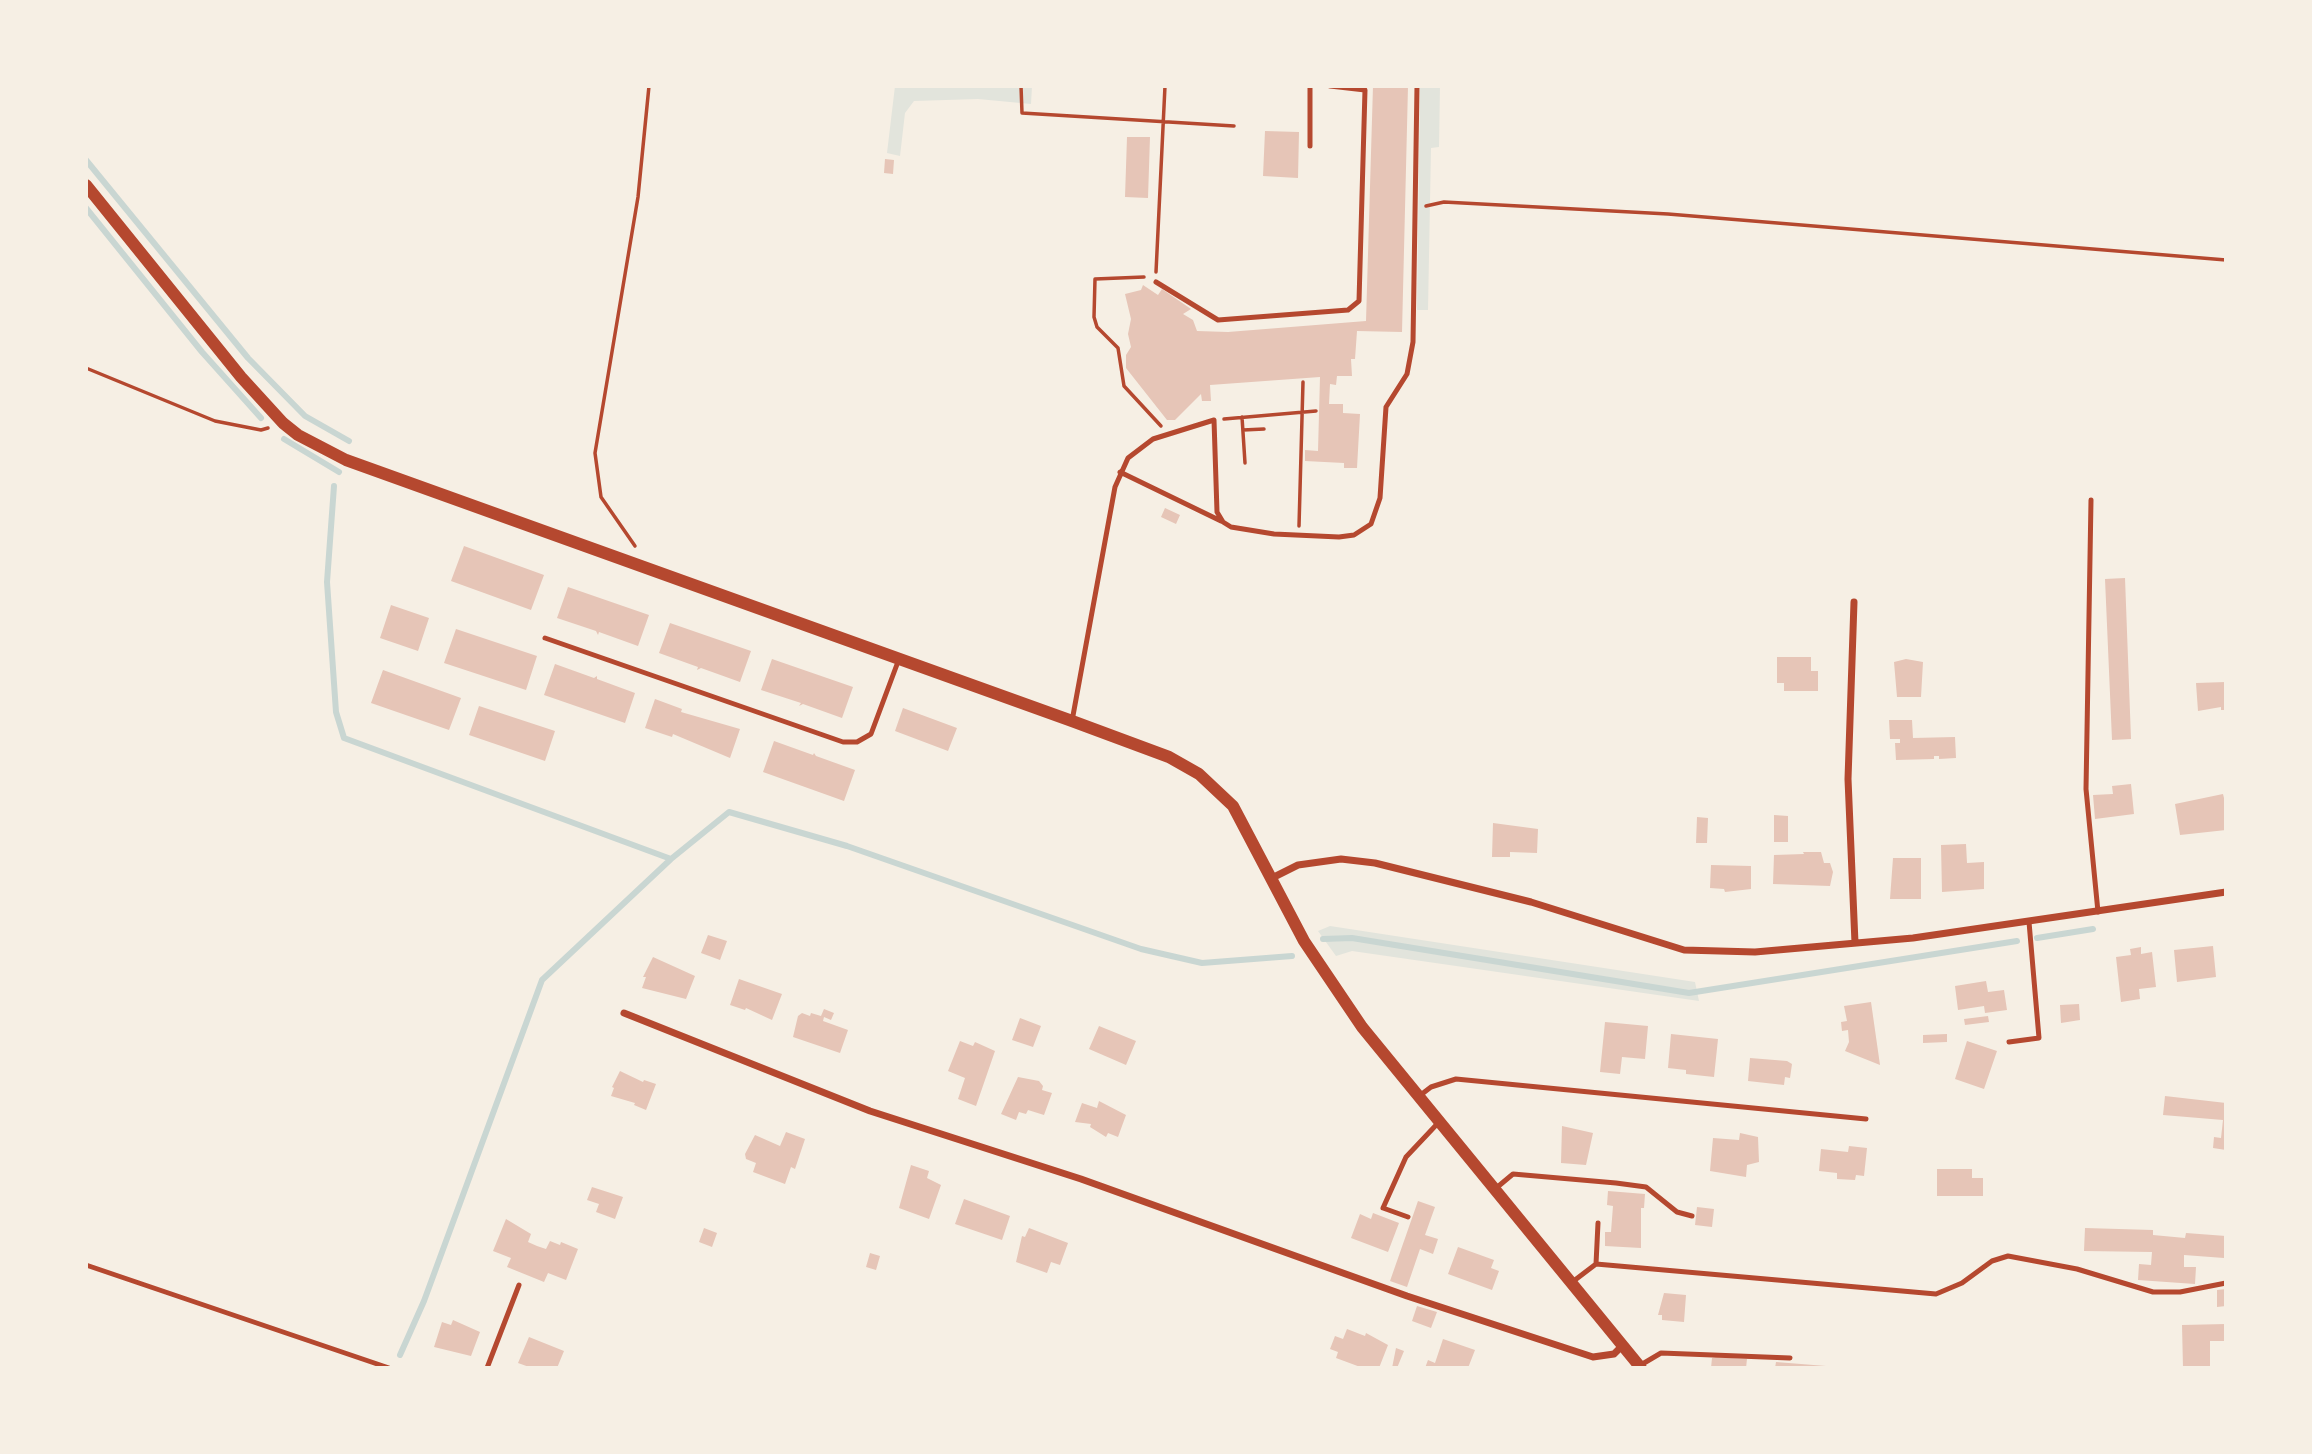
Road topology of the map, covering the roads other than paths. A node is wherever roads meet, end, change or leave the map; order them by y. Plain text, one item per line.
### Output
1 (1310, 86) edge
2 (1330, 86) edge
3 (1417, 86) edge
4 (1310, 146) dead end
5 (86, 185) edge
6 (1156, 282) road end
7 (1120, 472) junction
8 (2091, 500) dead end
9 (1223, 522) junction
10 (1854, 603) dead end
11 (545, 638) dead end
12 (899, 659) junction
13 (1072, 721) junction
14 (1272, 878) junction
15 (2226, 892) edge
16 (2098, 912) junction
17 (2029, 922) junction
18 (1855, 943) junction
19 (624, 1013) dead end
20 (2009, 1042) dead end
21 (1418, 1097) junction
22 (1866, 1119) dead end
23 (1439, 1122) junction
24 (1493, 1191) junction
25 (1692, 1216) dead end
26 (1408, 1217) dead end
27 (1598, 1223) dead end
28 (1596, 1264) junction
29 (86, 1265) edge
30 (1571, 1283) junction
31 (2226, 1283) edge
32 (519, 1285) dead end
33 (1623, 1345) junction
34 (1790, 1358) dead end
35 (1640, 1367) edge
36 (389, 1368) edge
37 (487, 1368) edge

1 - 4 lane
2 - 6 lane
3 - 9 lane
5 - 12 street
7 - 9 lane
7 - 9 lane
7 - 13 lane
8 - 16 lane
10 - 18 street
11 - 12 lane
12 - 13 street
13 - 14 street
14 - 18 street
14 - 21 street
15 - 16 street
16 - 17 street
17 - 18 street
17 - 20 lane
19 - 33 street
21 - 22 lane
21 - 23 street
23 - 24 street
23 - 26 lane
24 - 25 lane
24 - 30 street
27 - 28 lane
28 - 30 lane
28 - 31 lane
29 - 36 lane
30 - 33 street
32 - 37 lane
33 - 35 street
34 - 35 lane

